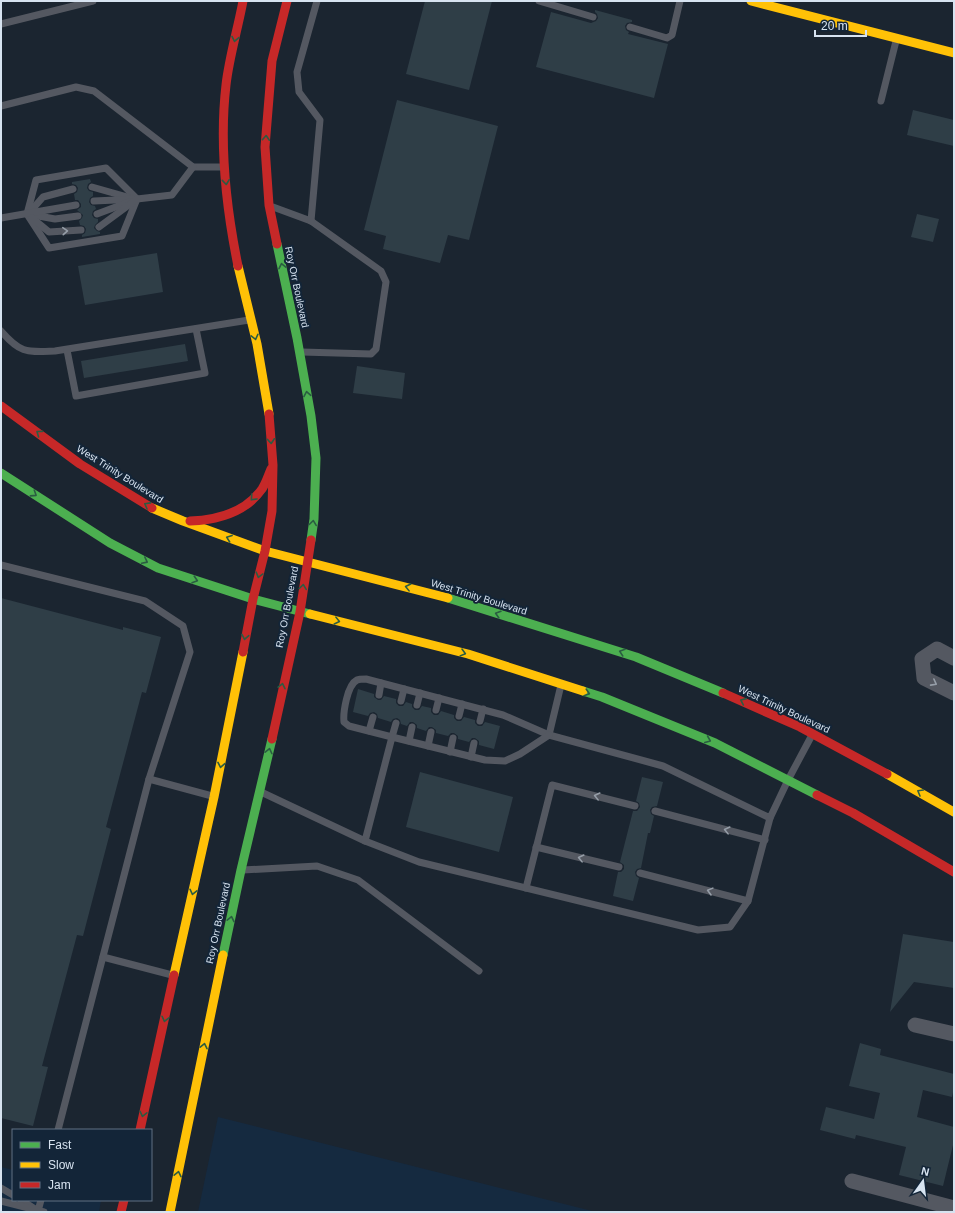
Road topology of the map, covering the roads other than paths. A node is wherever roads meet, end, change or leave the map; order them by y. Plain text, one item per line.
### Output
1 (92, 1) edge
2 (243, 1) edge
3 (288, 1) edge
4 (317, 1) edge
5 (539, 1) edge
6 (680, 1) edge
7 (750, 1) edge
8 (771, 4) edge
9 (593, 17) dead end
10 (1, 24) edge
11 (630, 27) dead end
12 (897, 38) junction
13 (954, 53) edge
14 (881, 100) dead end
15 (1, 106) edge
16 (192, 167) junction
17 (225, 167) junction
18 (92, 187) dead end
19 (73, 189) dead end
20 (137, 199) junction
21 (94, 201) dead end
22 (76, 205) dead end
23 (269, 206) junction
24 (27, 214) junction
25 (97, 214) dead end
26 (78, 216) dead end
27 (1, 218) edge
28 (311, 221) junction
29 (99, 227) dead end
30 (81, 230) dead end
31 (251, 320) junction
32 (196, 328) junction
33 (1, 331) edge
34 (66, 350) junction
35 (299, 352) junction
36 (1, 406) edge
37 (273, 465) junction
38 (1, 473) edge
39 (183, 521) junction
40 (265, 551) junction
41 (307, 562) junction
42 (1, 565) edge
43 (253, 599) junction
44 (300, 612) junction
45 (954, 658) edge
46 (381, 683) junction
47 (561, 684) junction
48 (404, 689) junction
49 (420, 693) junction
50 (954, 693) edge
51 (378, 695) dead end
52 (439, 698) junction
53 (401, 701) dead end
54 (462, 704) junction
55 (417, 705) dead end
56 (436, 710) dead end
57 (483, 710) junction
58 (459, 716) dead end
59 (373, 717) dead end
60 (480, 721) dead end
61 (396, 723) dead end
62 (412, 727) dead end
63 (369, 731) junction
64 (431, 732) dead end
65 (813, 734) junction
66 (549, 735) junction
67 (392, 737) junction
68 (453, 738) dead end
69 (409, 741) junction
70 (474, 743) dead end
71 (428, 746) junction
72 (450, 752) junction
73 (471, 757) junction
74 (149, 779) junction
75 (788, 780) junction
76 (259, 791) junction
77 (214, 797) junction
78 (635, 806) dead end
79 (655, 811) dead end
80 (954, 812) edge
81 (770, 818) junction
82 (765, 840) junction
83 (365, 841) junction
84 (536, 847) junction
85 (619, 867) dead end
86 (241, 870) junction
87 (954, 872) edge
88 (640, 873) dead end
89 (526, 888) junction
90 (748, 901) junction
91 (103, 957) junction
92 (479, 971) dead end
93 (174, 975) junction
94 (915, 1025) dead end
95 (954, 1034) edge
96 (58, 1129) edge
97 (140, 1129) edge
98 (852, 1181) dead end
99 (1, 1188) edge
100 (12, 1194) edge
101 (1, 1201) edge
102 (23, 1201) edge
103 (124, 1201) edge
104 (954, 1208) edge
105 (41, 1211) edge
106 (122, 1212) edge
107 (170, 1212) edge

1 - 10 lane
2 -> 17 main road
23 -> 3 main road, Roy Orr Boulevard
4 - 28 lane
5 - 9 lane
6 - 11 lane
7 - 8 main road
8 - 12 main road
12 - 13 main road
12 - 14 lane
15 - 16 lane
16 - 17 lane
16 - 20 lane
17 -> 31 main road
18 - 20 lane
19 - 24 lane
20 - 21 lane
20 - 24 lane
20 - 24 lane
20 - 25 lane
20 - 29 lane
22 - 24 lane
23 - 28 lane
35 -> 23 main road, Roy Orr Boulevard
24 - 26 lane
24 - 27 lane
24 -> 30 lane
28 - 35 lane
31 - 32 lane
31 -> 37 main road
32 - 34 lane
32 - 34 lane
33 - 34 lane
41 -> 35 main road, Roy Orr Boulevard
39 -> 36 main road, West Trinity Boulevard
37 -> 39 main road
37 - 40 main road
38 -> 43 main road
40 -> 39 main road, West Trinity Boulevard
40 - 41 main road, West Trinity Boulevard
40 -> 43 main road
44 -> 41 main road, Roy Orr Boulevard
65 -> 41 main road, West Trinity Boulevard
42 - 74 lane
43 - 44 main road
43 -> 77 main road
44 -> 47 main road
76 -> 44 main road, Roy Orr Boulevard
45 -> 50 street
46 - 48 lane
46 - 51 lane
46 - 63 lane
47 - 66 lane
47 -> 75 main road
48 - 49 lane
48 - 53 lane
49 - 52 lane
49 - 55 lane
52 - 54 lane
52 - 56 lane
54 - 57 lane
54 - 58 lane
57 - 60 lane
57 - 66 lane
59 - 63 lane
61 - 67 lane
62 - 69 lane
63 - 67 lane
64 - 71 lane
65 - 75 lane
80 -> 65 main road, West Trinity Boulevard
66 - 73 lane
66 - 81 lane
67 - 69 lane
67 - 83 lane
68 - 72 lane
69 - 71 lane
70 - 73 lane
71 - 72 lane
72 - 73 lane
74 - 77 lane
74 - 91 lane
75 - 81 lane
75 - 87 main road
76 - 83 lane
76 - 86 main road, Roy Orr Boulevard
77 -> 93 main road
78 -> 84 lane
82 -> 79 lane
81 - 82 lane
82 - 90 lane
83 - 89 lane
85 -> 84 lane
84 - 89 lane
86 - 92 lane
107 -> 86 main road, Roy Orr Boulevard
90 -> 88 lane
89 - 90 lane
91 - 93 lane
91 - 96 lane
93 -> 97 main road
94 - 95 street
98 - 104 street
99 - 100 lane
101 - 105 lane
102 - 105 lane
103 - 106 main road

